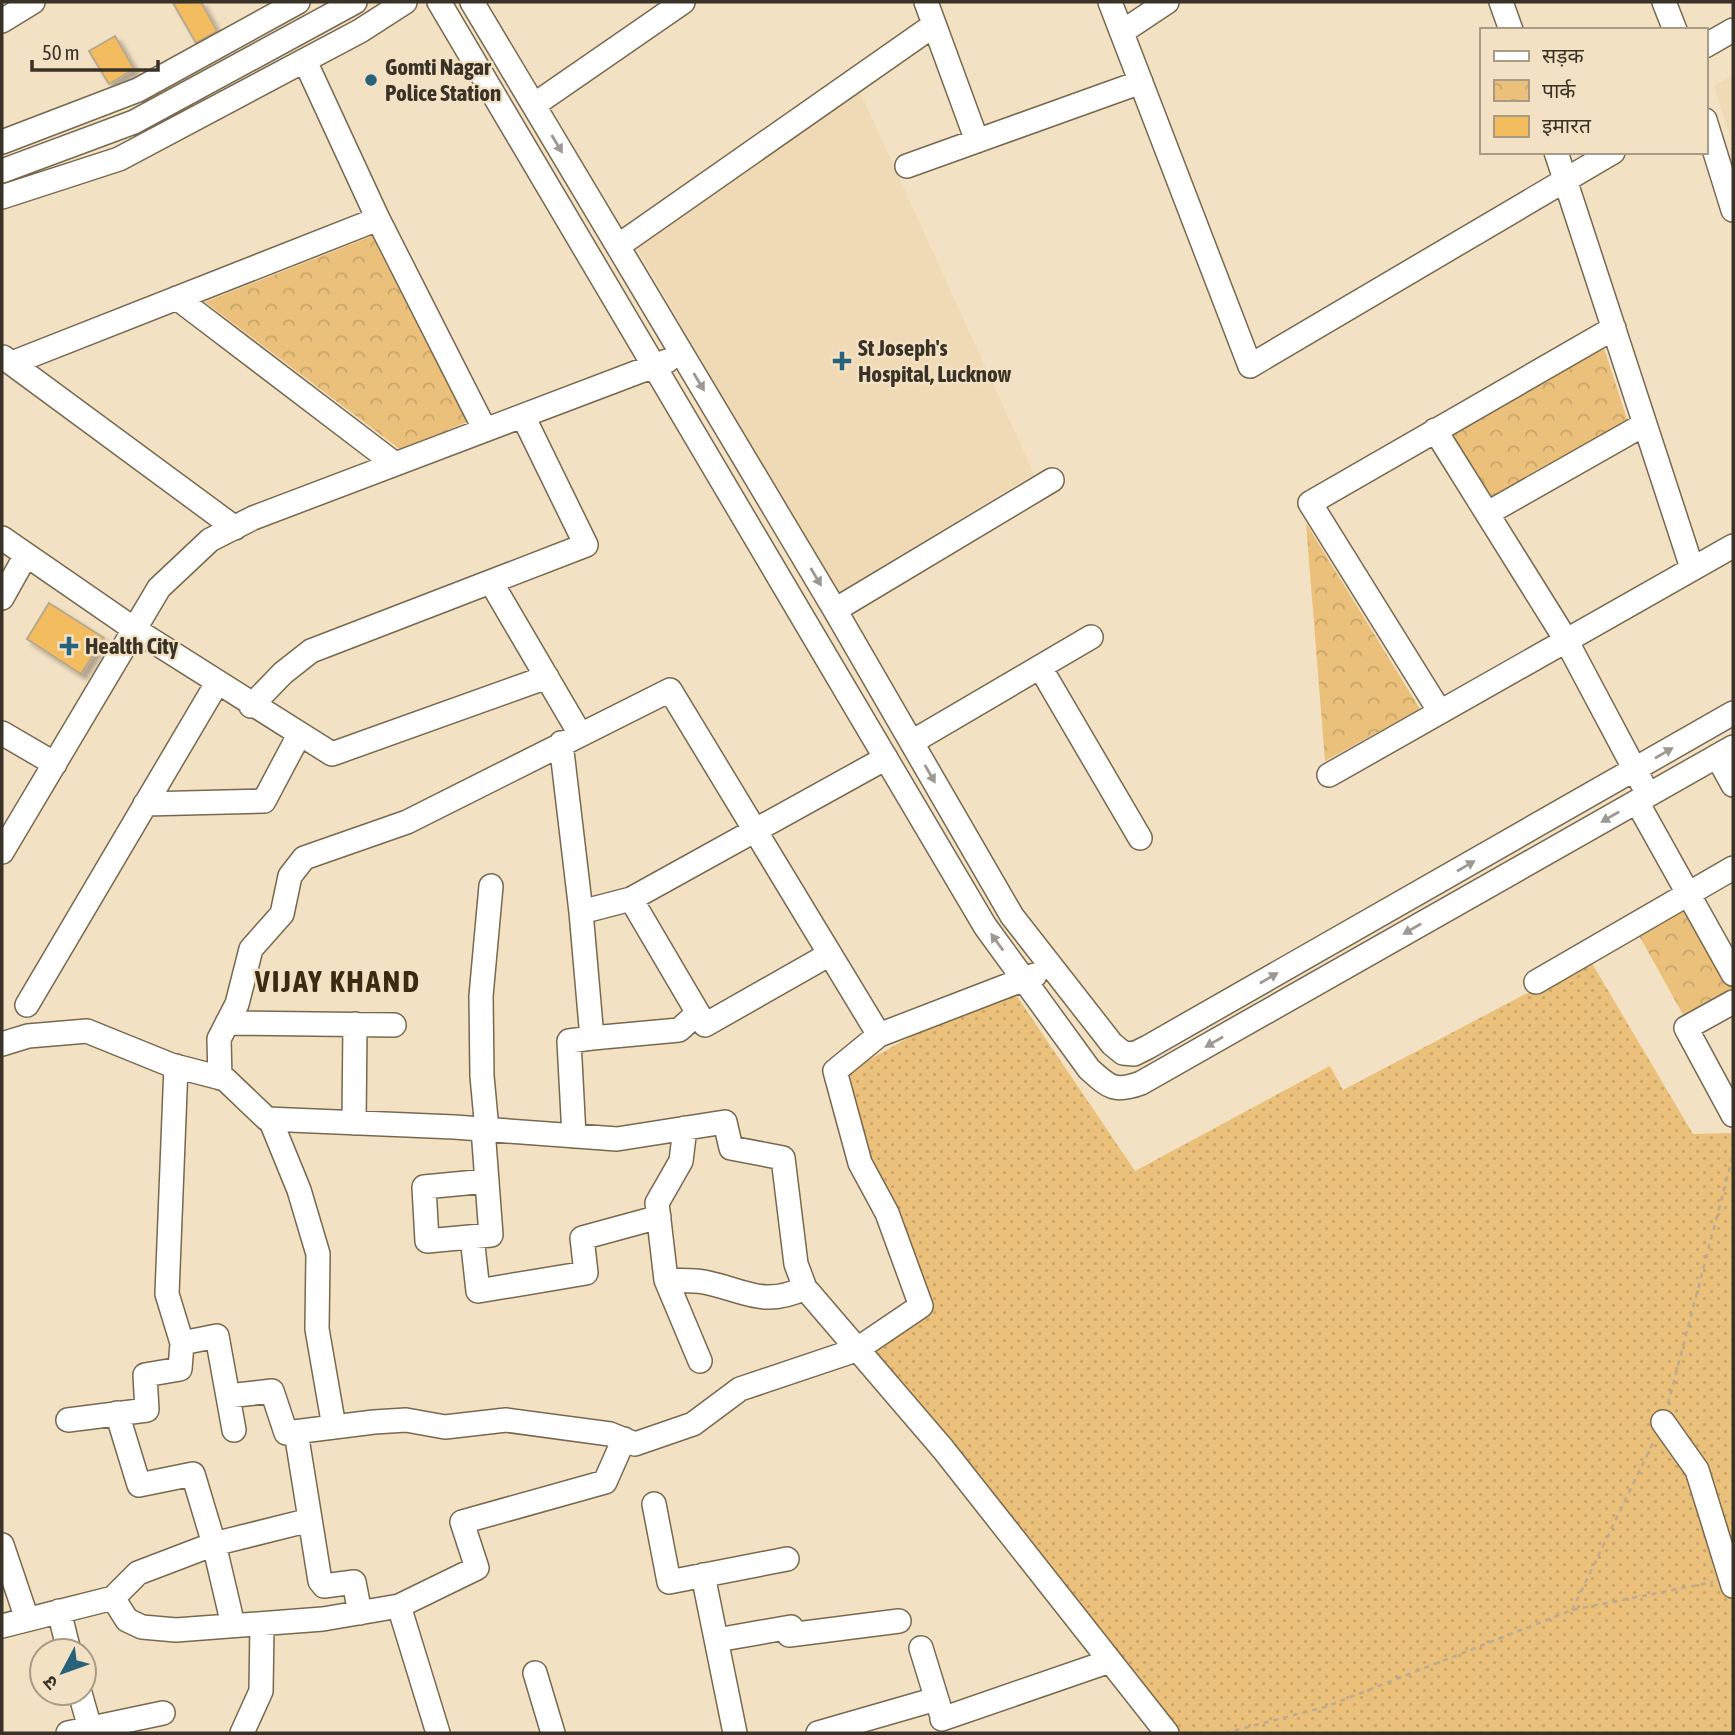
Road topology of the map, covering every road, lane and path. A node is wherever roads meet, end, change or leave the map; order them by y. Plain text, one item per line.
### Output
1 (33, 2) edge
2 (298, 2) edge
3 (355, 2) edge
4 (405, 2) edge
5 (439, 2) edge
6 (472, 2) edge
7 (683, 2) edge
8 (926, 2) edge
9 (1110, 2) edge
10 (1167, 2) edge
11 (1501, 2) edge
12 (1664, 2) edge
13 (2, 21) edge
14 (934, 25) junction
15 (1510, 28) edge
16 (1674, 28) edge
17 (1733, 30) edge
18 (1122, 32) junction
19 (1707, 45) edge
20 (304, 61) junction
21 (1141, 82) junction
22 (534, 105) junction
23 (1707, 126) edge
24 (5, 134) edge
25 (977, 141) junction
26 (1557, 154) edge
27 (1610, 154) edge
28 (906, 166) dead end
29 (2, 171) edge
30 (1566, 180) junction
31 (2, 197) edge
32 (1733, 210) edge
33 (378, 219) junction
34 (618, 246) junction
35 (177, 298) junction
36 (1614, 328) junction
37 (683, 354) junction
38 (7, 359) edge
39 (655, 366) junction
40 (523, 416) junction
41 (1645, 424) junction
42 (1435, 429) junction
43 (485, 430) junction
44 (395, 464) junction
45 (1052, 480) dead end
46 (1488, 513) junction
47 (235, 527) junction
48 (2, 538) edge
49 (1733, 546) edge
50 (26, 555) junction
51 (1692, 568) junction
52 (491, 582) junction
53 (2, 598) edge
54 (835, 611) junction
55 (134, 629) junction
56 (1091, 638) dead end
57 (1566, 640) junction
58 (1040, 667) junction
59 (547, 677) junction
60 (217, 683) junction
61 (251, 706) junction
62 (1440, 712) junction
63 (1733, 713) edge
64 (2, 733) edge
65 (299, 735) junction
66 (570, 738) junction
67 (912, 742) junction
68 (1725, 752) edge
69 (886, 758) junction
70 (55, 764) junction
71 (1635, 769) junction
72 (1329, 775) dead end
73 (1733, 785) edge
74 (1643, 798) junction
75 (145, 804) junction
76 (755, 831) junction
77 (1140, 838) dead end
78 (2, 852) edge
79 (1733, 868) edge
80 (491, 886) dead end
81 (1688, 894) junction
82 (631, 900) junction
83 (581, 912) junction
84 (830, 954) junction
85 (1051, 967) junction
86 (1733, 974) edge
87 (1024, 980) junction
88 (1536, 982) dead end
89 (1733, 1002) edge
90 (27, 1005) dead end
91 (698, 1013) junction
92 (227, 1023) junction
93 (355, 1024) junction
94 (394, 1025) dead end
95 (879, 1035) junction
96 (592, 1038) junction
97 (2, 1044) edge
98 (176, 1066) junction
99 (220, 1078) junction
100 (1733, 1115) edge
101 (270, 1119) junction
102 (354, 1123) junction
103 (685, 1128) junction
104 (485, 1130) junction
105 (574, 1136) junction
106 (1733, 1155) edge
107 (487, 1181) junction
108 (659, 1217) junction
109 (471, 1237) junction
110 (666, 1280) junction
111 (805, 1288) junction
112 (182, 1343) junction
113 (856, 1350) junction
114 (699, 1361) dead end
115 (228, 1396) junction
116 (117, 1413) junction
117 (68, 1420) dead end
118 (1664, 1422) junction
119 (334, 1427) junction
120 (234, 1430) dead end
121 (296, 1432) junction
122 (624, 1439) junction
123 (654, 1504) dead end
124 (310, 1520) junction
125 (214, 1544) junction
126 (2, 1545) edge
127 (787, 1559) dead end
128 (703, 1575) junction
129 (1731, 1582) edge
130 (113, 1598) junction
131 (400, 1606) junction
132 (1572, 1610) junction
133 (59, 1611) junction
134 (360, 1613) junction
135 (27, 1619) junction
136 (899, 1621) dead end
137 (262, 1624) junction
138 (233, 1625) junction
139 (2, 1626) edge
140 (66, 1637) edge
141 (716, 1640) junction
142 (921, 1648) dead end
143 (1110, 1661) junction
144 (535, 1674) dead end
145 (79, 1707) edge
146 (163, 1713) dead end
147 (942, 1717) edge
148 (78, 1732) edge
149 (242, 1733) edge
150 (438, 1733) edge
151 (553, 1733) edge
152 (735, 1733) edge
153 (818, 1733) edge
154 (1167, 1733) edge
155 (1225, 1733) edge

1 - 13 street
2 - 24 street
3 - 29 street
4 - 20 street
5 - 39 street
6 - 22 street
7 - 22 street
8 - 14 street
9 - 18 street
10 - 18 street
11 - 15 street
12 - 16 street
14 - 25 street
14 - 34 street
17 - 19 street
18 - 21 street
20 - 31 street
20 - 33 street
21 - 25 street
21 - 30 street
22 -> 34 street
23 - 32 street
25 - 28 street
26 - 30 street
27 - 30 street
30 - 36 street
33 - 35 street
33 - 43 street
34 - 37 street
35 - 38 street
35 - 44 street
36 - 41 street
36 - 42 street
37 - 39 street
37 -> 54 street
38 - 47 street
39 - 40 street
39 - 69 street
40 - 43 street
40 - 52 street
41 - 46 street
41 - 51 street
42 - 46 street
42 - 62 street
43 - 44 street
44 - 47 street
45 - 54 street
46 - 57 street
47 - 55 street
48 - 50 street
49 - 51 street
50 - 53 street
50 - 55 street
51 - 57 street
52 - 59 street
52 - 61 street
54 - 67 street
55 - 60 street
55 - 70 street
56 - 58 street
57 - 62 street
57 - 71 street
58 - 67 street
58 - 77 street
59 - 65 street
59 - 66 street
60 - 61 street
60 - 75 street
61 - 65 street
62 - 72 street
71 -> 63 street
64 - 70 street
65 - 75 street
66 - 76 street
66 - 83 street
66 - 92 street
67 -> 85 street
68 - 73 street
68 - 74 street
69 - 76 street
87 -> 69 street
70 - 78 street
71 - 74 street
85 -> 71 street
74 - 81 street
74 -> 87 street
75 - 90 street
76 - 82 street
76 - 84 street
79 - 81 street
80 - 104 street
81 - 86 street
81 - 88 street
82 - 83 street
82 - 91 street
83 - 96 street
84 - 91 street
84 - 95 street
85 - 87 street
87 - 95 street
89 - 100 street
91 - 96 street
92 - 93 street
92 - 99 street
93 - 94 street
93 - 102 street
95 - 113 street
96 - 105 street
97 - 98 street
98 - 99 street
98 - 112 street
99 - 101 street
101 - 102 street
101 - 119 street
102 - 104 street
103 - 105 street
103 - 108 street
103 - 111 street
104 - 105 street
104 - 107 street
106 - 118 path
107 - 109 street
107 - 109 street
108 - 109 street
108 - 110 street
110 - 111 street
110 - 114 street
111 - 113 street
112 - 115 street
112 - 116 street
113 - 122 street
113 - 143 street
115 - 120 street
115 - 121 street
116 - 117 street
116 - 125 street
118 - 129 street
118 - 132 path
119 - 121 street
119 - 122 street
121 - 124 street
122 - 131 street
123 - 128 street
124 - 125 street
124 - 134 street
125 - 130 street
125 - 138 street
126 - 135 street
127 - 128 street
128 - 141 street
129 - 132 path
130 - 133 street
130 - 138 street
131 - 134 street
131 - 150 street
132 - 155 path
133 - 135 street
133 - 140 street
134 - 137 street
135 - 139 street
136 - 141 street
137 - 138 street
137 - 149 street
141 - 152 street
142 - 147 street
143 - 147 street
143 - 154 street
144 - 151 street
145 - 148 street
146 - 148 street
147 - 153 street

